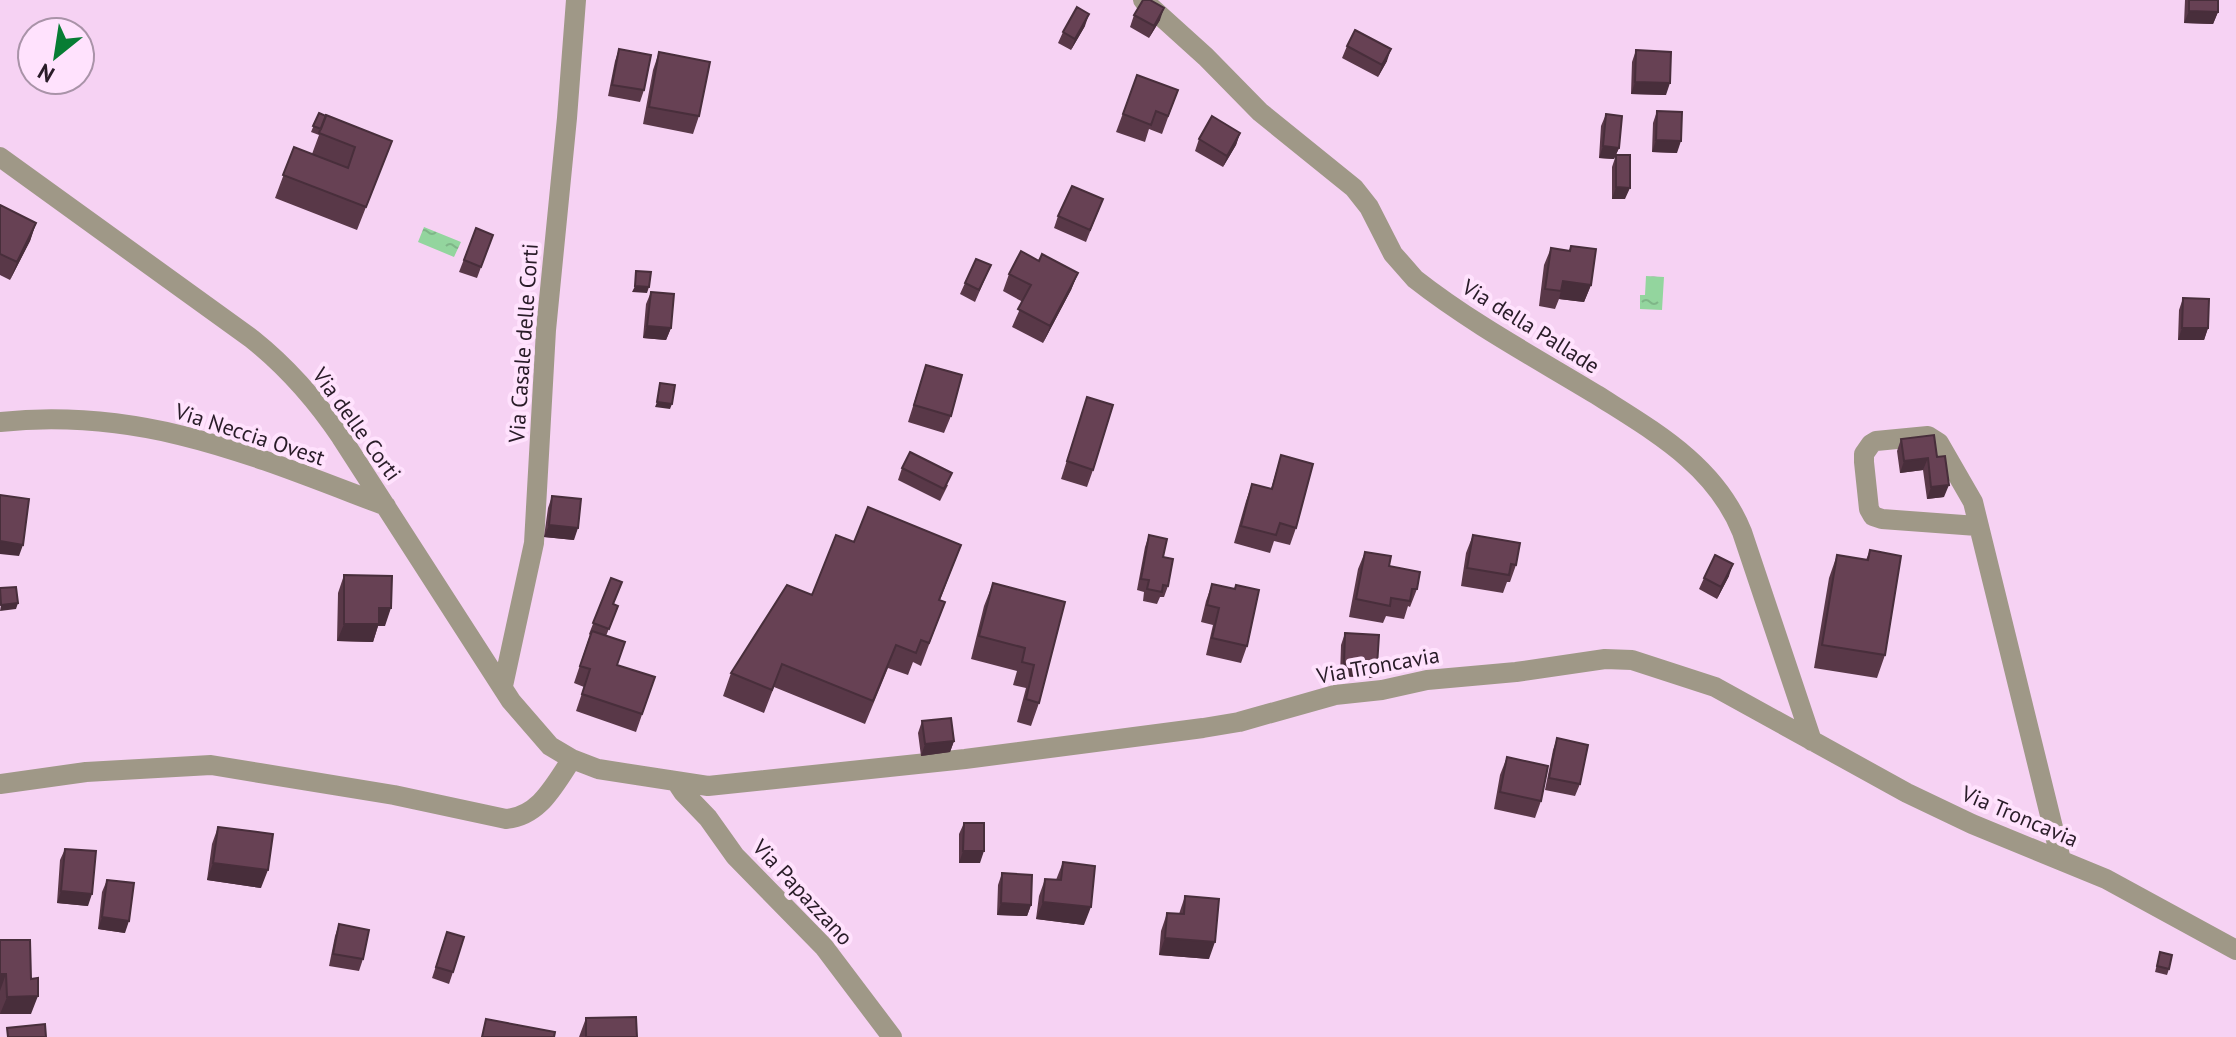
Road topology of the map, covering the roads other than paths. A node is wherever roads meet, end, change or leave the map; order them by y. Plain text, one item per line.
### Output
1 (576, 0) edge
2 (1143, 0) edge
3 (0, 157) edge
4 (0, 422) edge
5 (386, 506) junction
6 (1977, 526) junction
7 (503, 686) junction
8 (1812, 741) junction
9 (572, 759) junction
10 (677, 783) junction
11 (0, 784) edge
12 (2061, 860) junction
13 (2236, 950) edge
14 (892, 1037) edge

1 - 7 street, Via Casale delle Corti
2 - 8 street, Via della Pallade
3 - 5 street, Via delle Corti
4 - 5 street, Via Neccia Ovest
5 - 7 street, Via delle Corti
6 - 6 street
6 - 12 street
7 - 9 street, Via Troncavia
8 - 10 street, Via Troncavia
8 - 12 street, Via Troncavia
9 - 10 street, Via Troncavia
9 - 11 street
10 - 14 street, Via Papazzano
12 - 13 street, Via Troncavia

